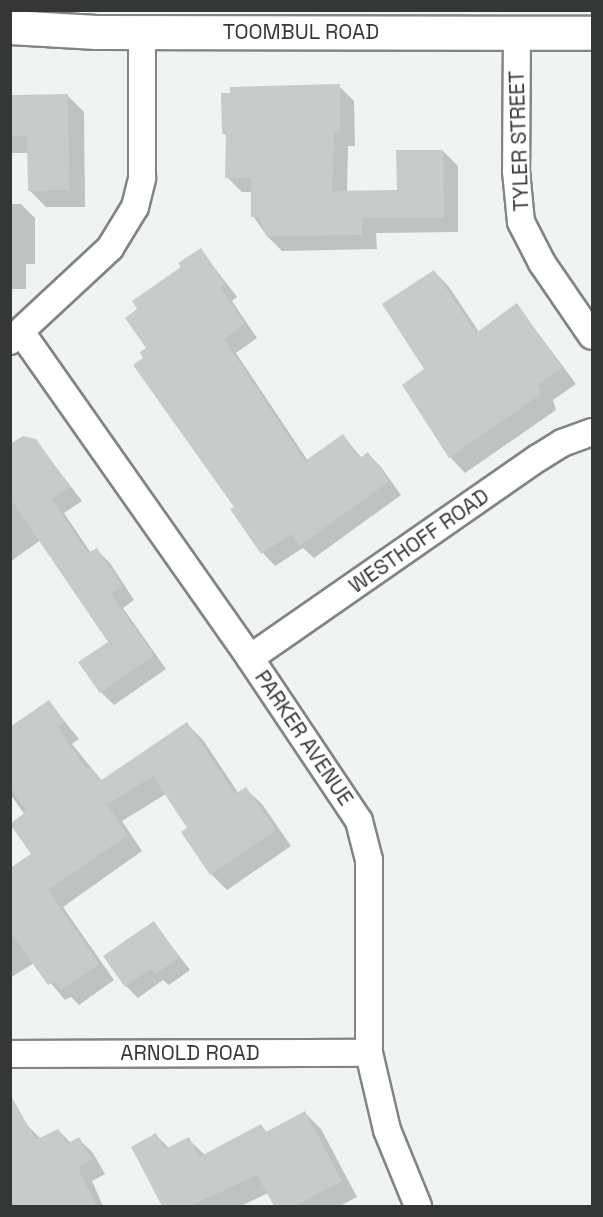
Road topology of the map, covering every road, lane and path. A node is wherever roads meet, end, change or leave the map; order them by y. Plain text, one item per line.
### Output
1 (141, 21) edge
2 (10, 27) edge
3 (592, 33) edge
4 (517, 34) junction
5 (16, 336) edge
6 (592, 336) edge
7 (592, 432) edge
8 (250, 658) junction
9 (369, 1053) junction
10 (10, 1054) edge
11 (418, 1206) edge

1 - 2 main road, TOOMBUL ROAD
1 - 4 main road, TOOMBUL ROAD
1 - 5 street
3 - 4 main road, TOOMBUL ROAD
4 - 6 street, TYLER STREET
5 - 8 street, PARKER AVENUE
7 - 8 street, WESTHOFF ROAD
8 - 9 street, PARKER AVENUE
9 - 10 street, ARNOLD ROAD
9 - 11 street, PARKER AVENUE

